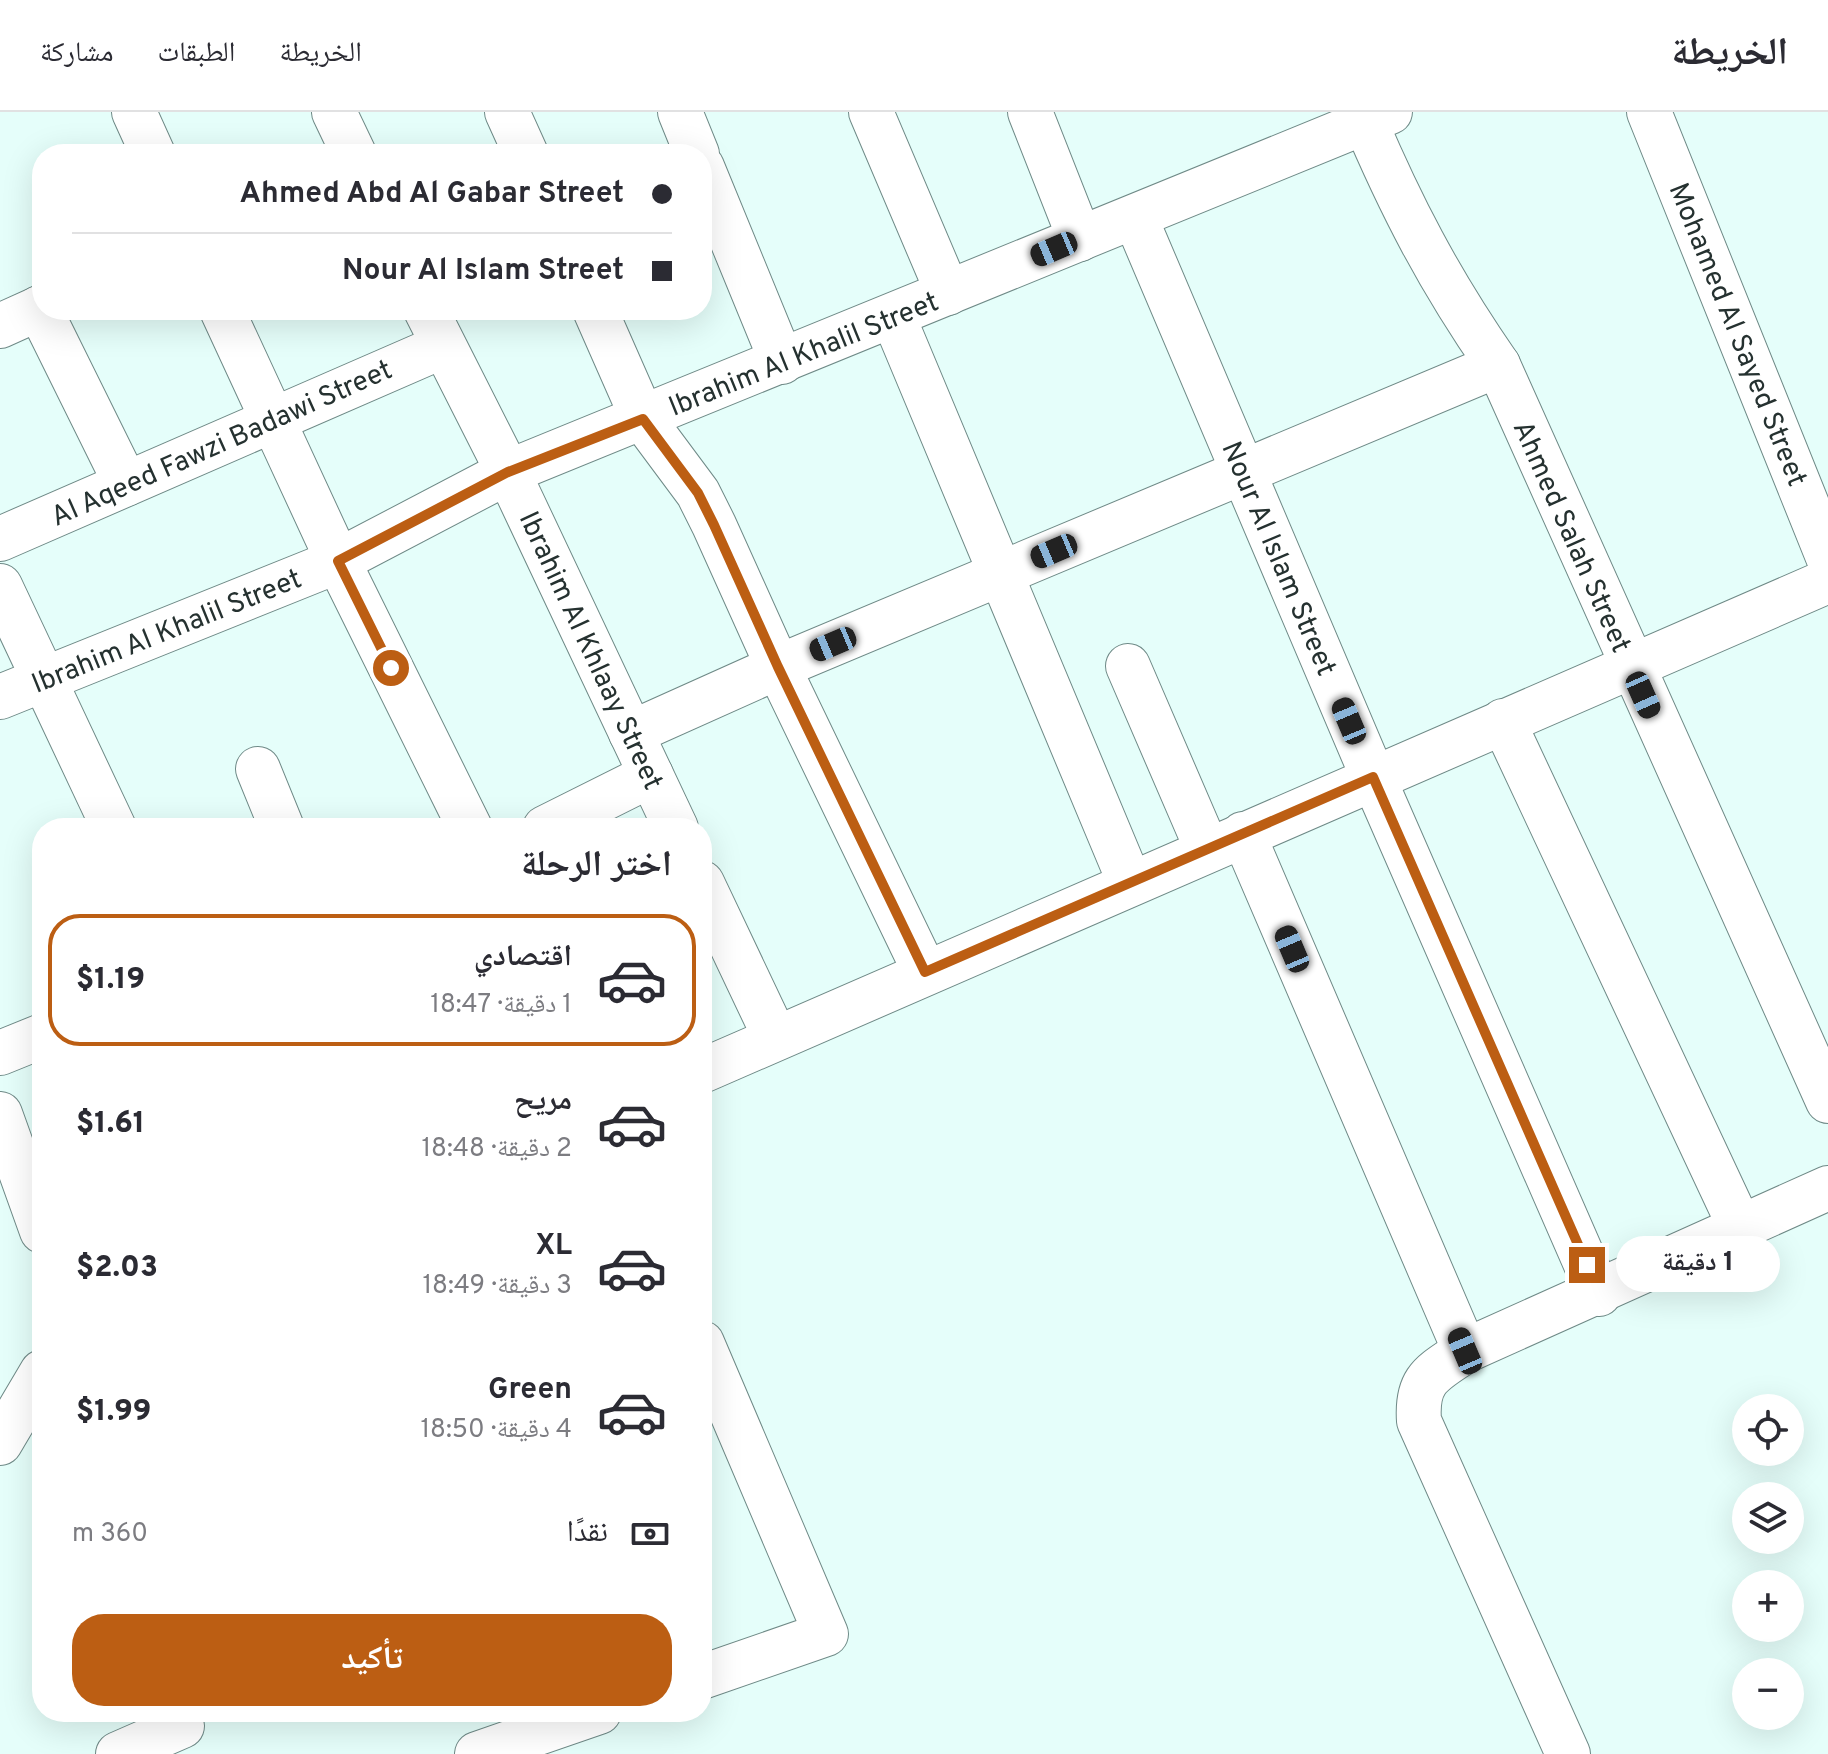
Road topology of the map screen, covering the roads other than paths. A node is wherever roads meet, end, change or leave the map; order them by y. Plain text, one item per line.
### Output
1 (134, 112) edge
2 (334, 112) edge
3 (507, 112) edge
4 (680, 112) edge
5 (871, 112) edge
6 (1030, 112) edge
7 (1649, 112) edge
8 (1372, 115) edge
9 (148, 144) edge
10 (349, 144) edge
11 (521, 144) edge
12 (693, 144) edge
13 (712, 191) edge
14 (1135, 217) junction
15 (1080, 239) junction
16 (948, 293) junction
17 (32, 311) edge
18 (893, 316) junction
19 (47, 320) edge
20 (227, 320) edge
21 (599, 320) edge
22 (0, 326) edge
23 (434, 328) edge
24 (782, 362) junction
25 (1498, 365) junction
26 (643, 419) junction
27 (272, 420) junction
28 (1243, 471) junction
29 (508, 472) junction
30 (126, 484) junction
31 (0, 539) edge
32 (1828, 557) edge
33 (338, 561) junction
34 (1000, 574) junction
35 (1828, 581) edge
36 (0, 586) edge
37 (1128, 666) dead end
38 (1630, 666) junction
39 (778, 667) junction
40 (41, 679) junction
41 (0, 697) edge
42 (1503, 721) junction
43 (631, 733) junction
44 (258, 769) dead end
45 (651, 775) junction
46 (1373, 777) junction
47 (109, 818) edge
48 (278, 818) edge
49 (465, 818) edge
50 (565, 818) edge
51 (671, 818) edge
52 (1225, 841) junction
53 (1130, 883) junction
54 (712, 904) edge
55 (925, 972) junction
56 (775, 1037) junction
57 (32, 1040) edge
58 (0, 1053) edge
59 (712, 1066) edge
60 (1828, 1101) edge
61 (0, 1114) edge
62 (1828, 1188) edge
63 (24, 1213) edge
64 (1741, 1229) junction
65 (1599, 1294) junction
66 (1465, 1351) junction
67 (712, 1366) edge
68 (32, 1393) edge
69 (0, 1443) edge
70 (712, 1674) edge
71 (570, 1722) edge
72 (184, 1731) edge
73 (118, 1754) edge
74 (477, 1754) edge
75 (1568, 1754) edge

1 - 9 street
2 - 10 street
3 - 11 street
4 - 12 street
5 - 16 street
6 - 15 street
7 - 32 street, Mohamed Al Sayed Street
8 - 14 street, Ibrahim Al Khalil Street
8 - 25 street, Ahmed Salah Street
13 - 24 street
14 - 15 street, Ibrahim Al Khalil Street
14 - 28 street, Nour Al Islam Street
15 - 16 street, Ibrahim Al Khalil Street
16 - 18 street, Ibrahim Al Khalil Street
17 - 22 street
18 - 24 street, Ibrahim Al Khalil Street
18 - 34 street
19 - 30 street
20 - 27 street
21 - 26 street
23 - 27 street, Al Aqeed Fawzi Badawi Street
23 - 29 street, Ibrahim Al Khlaay Street
24 - 26 street, Ibrahim Al Khalil Street
25 - 28 street
25 - 38 street, Ahmed Salah Street
26 - 29 street, Ibrahim Al Khalil Street
26 - 39 street
27 - 30 street, Al Aqeed Fawzi Badawi Street
27 - 33 street
28 - 34 street
28 - 46 street, Nour Al Islam Street
29 - 33 street, Ibrahim Al Khalil Street
29 - 43 street, Ibrahim Al Khlaay Street
30 - 31 street, Al Aqeed Fawzi Badawi Street
33 - 40 street, Ibrahim Al Khalil Street
33 - 49 street
34 - 39 street
34 - 53 street
35 - 38 street
36 - 40 street
37 - 52 street
38 - 42 street
38 - 60 street, Ahmed Salah Street
39 - 43 street
39 - 55 street
40 - 41 street, Ibrahim Al Khalil Street
40 - 47 street
42 - 46 street
42 - 64 street
43 - 45 street, Ibrahim Al Khlaay Street
44 - 48 street
45 - 50 street
45 - 51 street, Ibrahim Al Khlaay Street
46 - 52 street
46 - 65 street, Nour Al Islam Street
52 - 53 street
52 - 66 street
53 - 55 street
54 - 56 street
55 - 56 street
56 - 59 street
57 - 58 street
61 - 63 street
62 - 64 street
64 - 65 street
65 - 66 street
66 - 75 street
67 - 70 street
68 - 69 street
71 - 74 street
72 - 73 street

